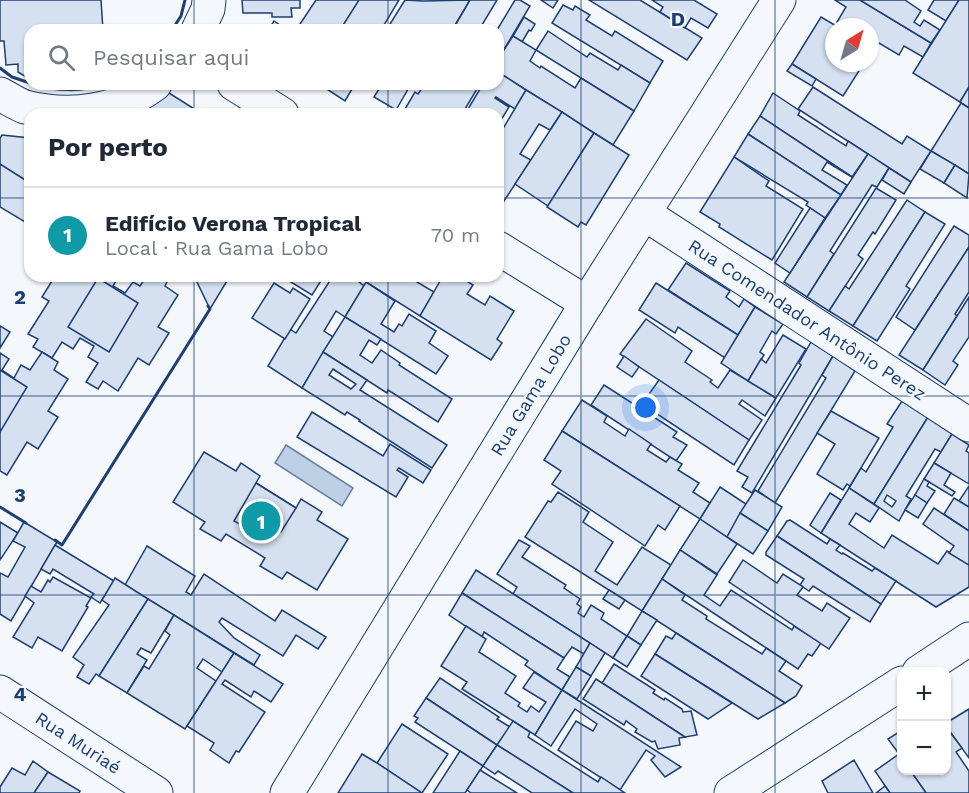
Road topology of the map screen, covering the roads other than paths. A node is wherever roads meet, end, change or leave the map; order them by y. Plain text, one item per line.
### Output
1 (209, 0) edge
2 (778, 0) edge
3 (201, 24) edge
4 (144, 90) edge
5 (244, 90) edge
6 (0, 94) edge
7 (35, 108) edge
8 (102, 108) edge
9 (272, 108) edge
10 (645, 214) junction
11 (504, 252) edge
12 (587, 303) junction
13 (969, 425) edge
14 (969, 639) edge
15 (927, 667) edge
16 (897, 687) edge
17 (0, 692) edge
18 (772, 782) edge
19 (156, 793) edge
20 (287, 793) edge
21 (731, 793) edge

1 - 3 street
2 - 10 street, Rua Gama Lobo
4 - 8 street
5 - 9 street
6 - 7 street
10 - 12 street, Rua Gama Lobo
10 - 13 street, Rua Comendador Antônio Perez
11 - 12 street
12 - 20 street, Rua Gama Lobo
14 - 15 street
16 - 18 street
17 - 19 street, Rua Muriaé
18 - 21 street

